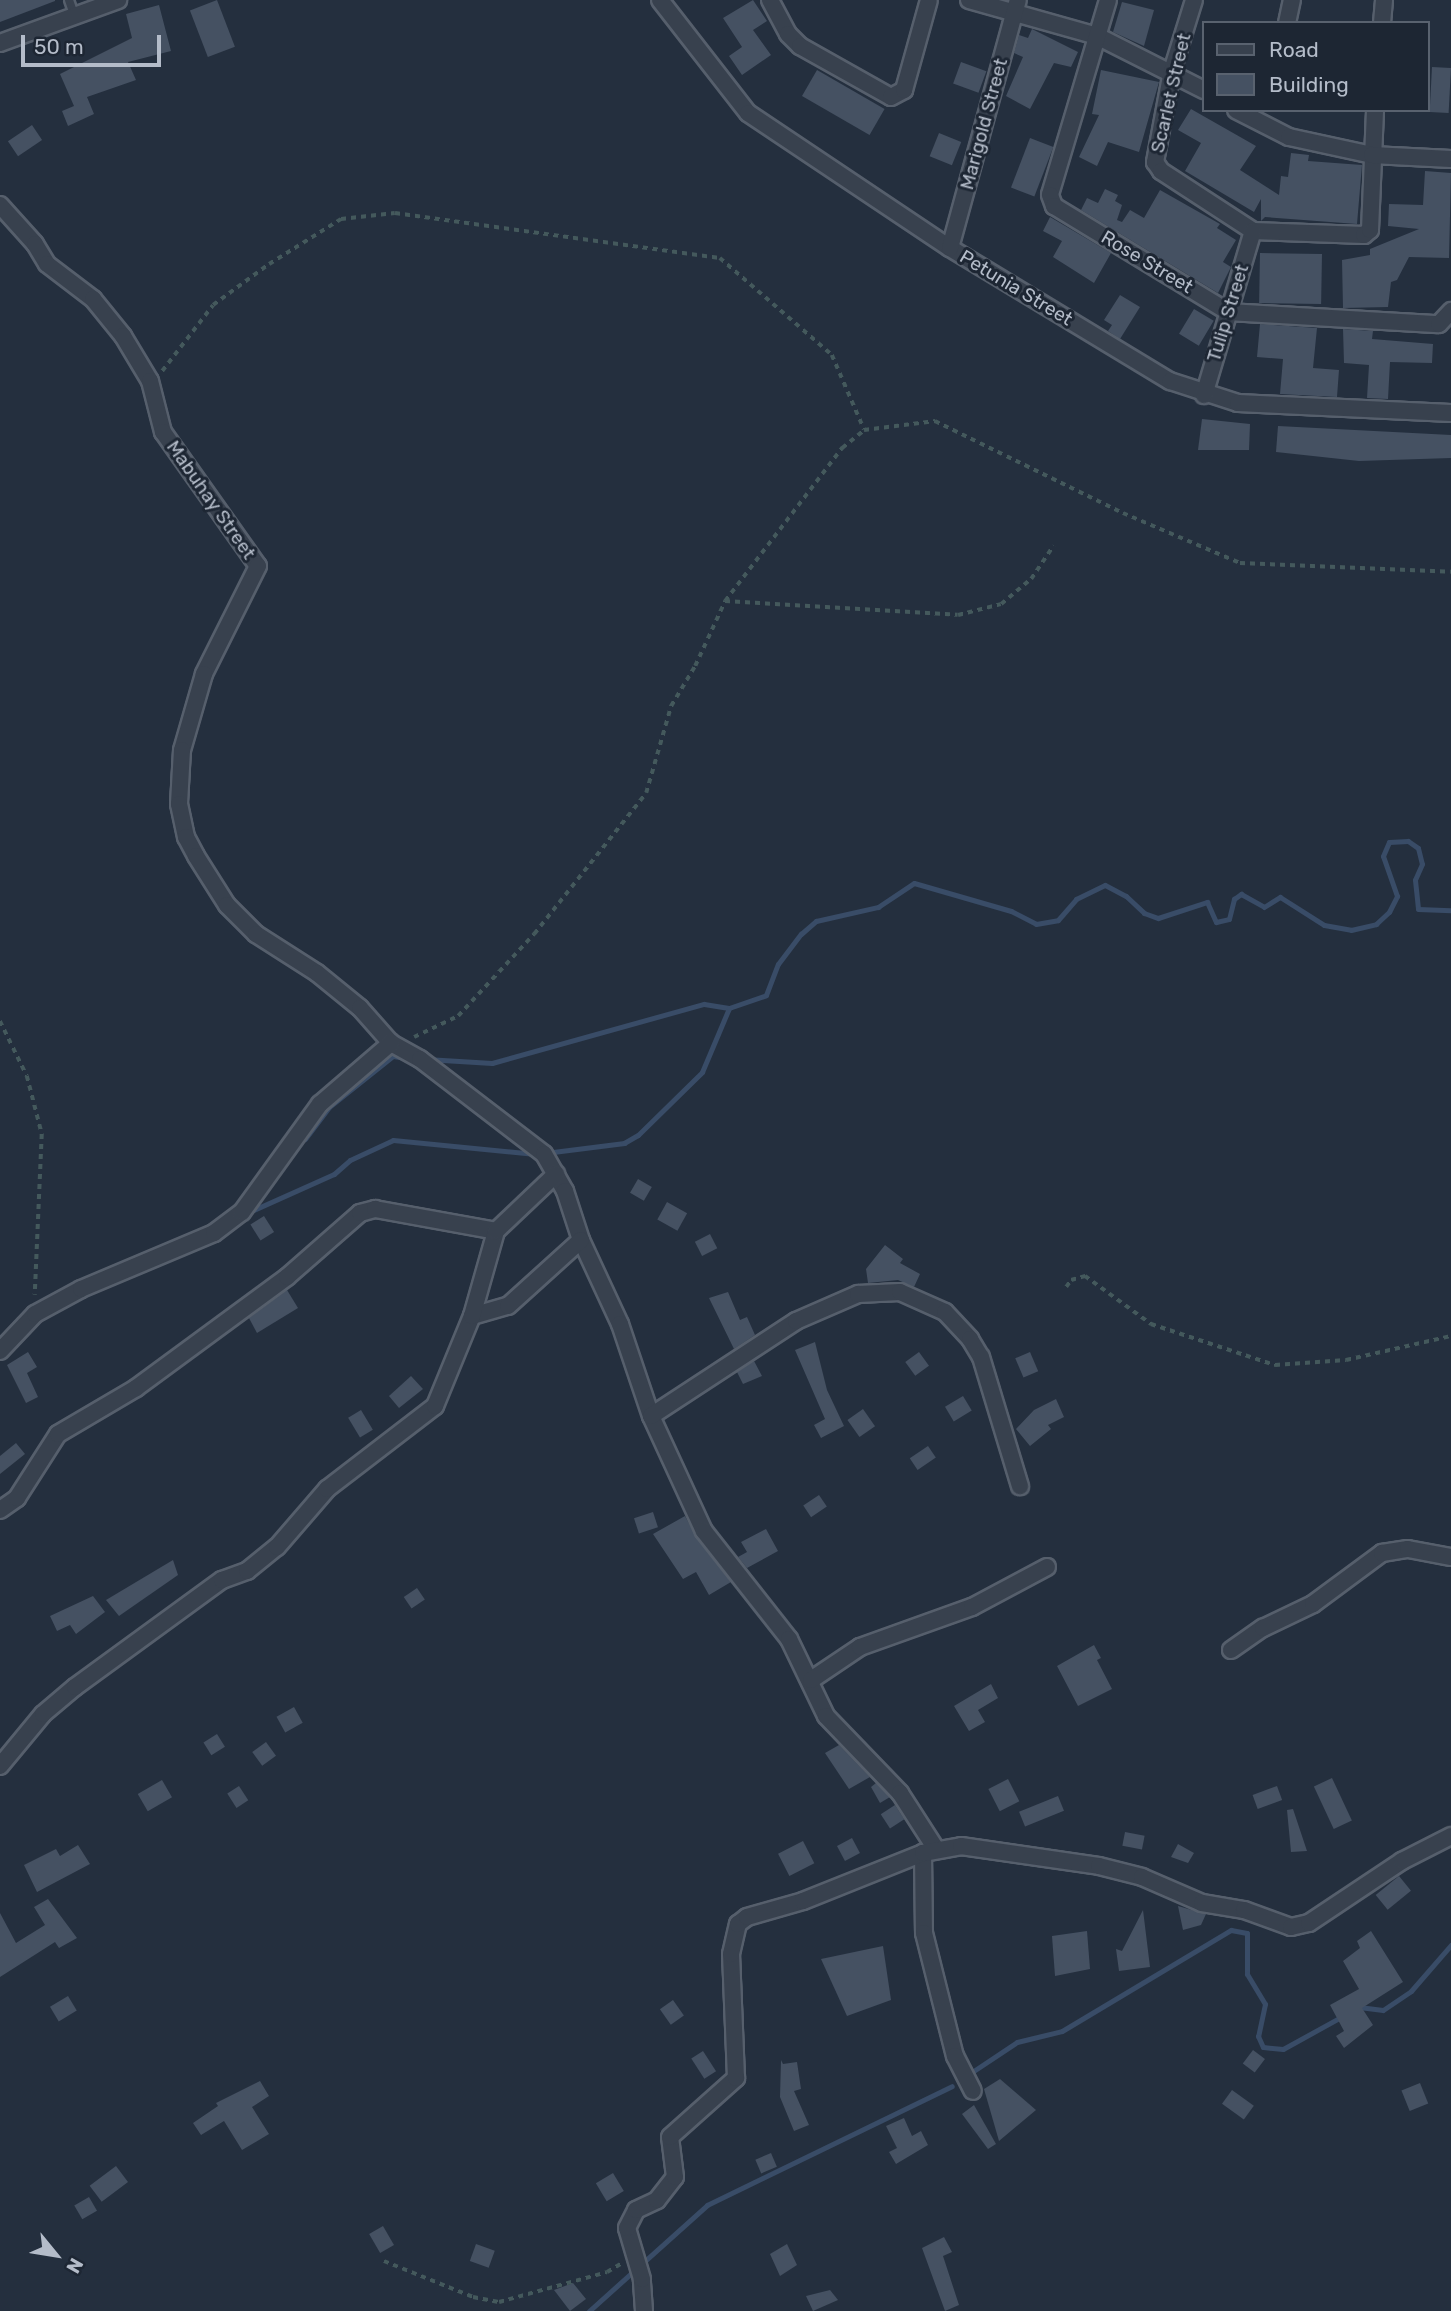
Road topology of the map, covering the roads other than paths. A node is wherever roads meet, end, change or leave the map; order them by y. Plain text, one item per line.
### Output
1 (69, 0) edge
2 (118, 0) edge
3 (660, 0) edge
4 (770, 0) edge
5 (929, 0) edge
6 (969, 0) edge
7 (1108, 0) edge
8 (1194, 0) edge
9 (1292, 0) edge
10 (1384, 0) edge
11 (1016, 6) edge
12 (75, 17) junction
13 (1287, 21) edge
14 (1382, 21) edge
15 (1097, 36) junction
16 (0, 43) edge
17 (1172, 71) junction
18 (1202, 89) edge
19 (1239, 112) edge
20 (1269, 112) edge
21 (1375, 112) edge
22 (1265, 128) junction
23 (1372, 155) junction
24 (1451, 159) edge
25 (0, 205) edge
26 (1253, 231) junction
27 (950, 248) junction
28 (1228, 312) junction
29 (1451, 312) edge
30 (1205, 395) junction
31 (1451, 413) edge
32 (391, 1043) junction
33 (556, 1174) junction
34 (496, 1231) junction
35 (581, 1240) junction
36 (472, 1316) junction
37 (0, 1351) edge
38 (651, 1416) junction
39 (1020, 1486) dead end
40 (0, 1510) edge
41 (1451, 1558) edge
42 (1048, 1567) dead end
43 (1231, 1650) dead end
44 (811, 1680) junction
45 (0, 1766) edge
46 (1451, 1836) edge
47 (930, 1851) junction
48 (973, 2091) dead end
49 (643, 2311) edge

1 - 12 lane
2 - 12 street
3 - 27 street, Petunia Street
4 - 5 street
6 - 11 street
7 - 15 street, Rose Street
8 - 17 street, Scarlet Street
9 - 13 street
10 - 14 street
11 - 15 street
11 - 27 street, Marigold Street
12 - 16 street
15 - 17 street
15 - 28 street, Rose Street
17 - 18 street
17 - 26 street, Scarlet Street
19 - 22 street
20 - 22 street
21 - 23 street
22 - 23 street
23 - 24 street
23 - 26 street
25 - 32 street, Mabuhay Street
26 - 28 street, Tulip Street
27 - 30 street, Petunia Street
28 - 29 street, Rose Street
28 - 30 street, Tulip Street
30 - 31 street, Petunia Street
32 - 33 street
32 - 37 street
33 - 34 street
33 - 35 street
34 - 36 street
34 - 40 street
35 - 36 street
35 - 38 street
36 - 45 street
38 - 39 street
38 - 44 street
41 - 43 street
42 - 44 street
44 - 47 street
46 - 47 street
47 - 48 street
47 - 49 street

